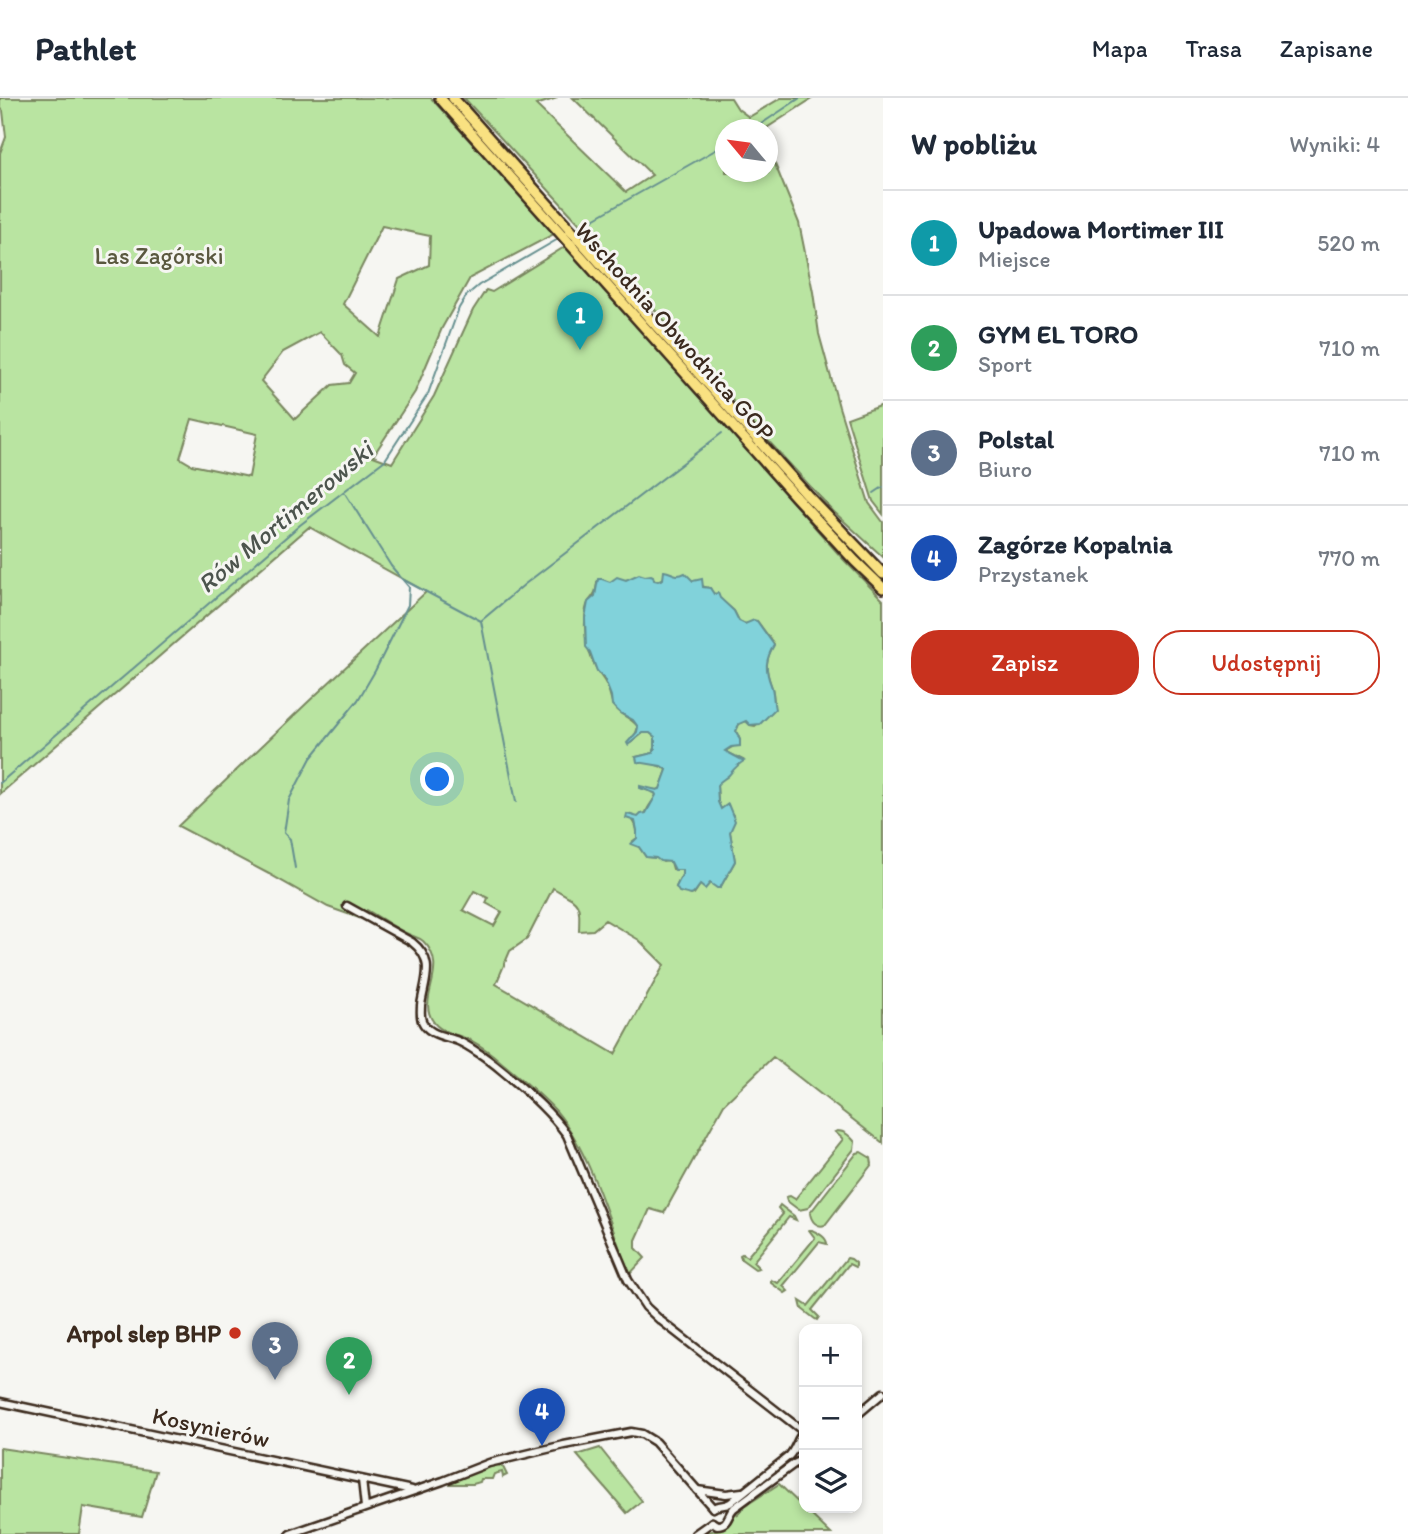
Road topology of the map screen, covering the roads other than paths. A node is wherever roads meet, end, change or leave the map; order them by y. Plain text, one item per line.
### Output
1 (440, 98) edge
2 (453, 98) edge
3 (524, 184) junction
4 (600, 270) junction
5 (883, 574) edge
6 (883, 588) edge
7 (347, 906) dead end
8 (883, 1393) edge
9 (0, 1402) edge
10 (862, 1411) edge
11 (799, 1428) edge
12 (799, 1438) edge
13 (797, 1443) junction
14 (799, 1454) edge
15 (799, 1462) edge
16 (362, 1480) junction
17 (414, 1490) junction
18 (697, 1490) junction
19 (744, 1491) junction
20 (365, 1507) junction
21 (723, 1507) junction
22 (713, 1508) junction
23 (729, 1514) junction
24 (712, 1522) junction
25 (290, 1534) edge
26 (695, 1534) edge

1 - 3 highway, Wschodnia Obwodnica GOP
2 - 3 highway, Wschodnia Obwodnica GOP
3 - 4 highway, Wschodnia Obwodnica GOP
4 - 5 highway, Wschodnia Obwodnica GOP
4 - 6 highway, Wschodnia Obwodnica GOP
7 - 11 street
8 - 10 street
9 - 16 street, Kosynierów
12 - 13 street
13 - 14 street
13 - 19 street
15 - 23 street
16 - 17 street, Kosynierów
16 - 20 street
17 - 18 street
17 - 20 street
18 - 19 street
18 - 22 street
19 - 21 street
20 - 25 street
21 - 22 street
21 - 23 street
22 - 24 street
23 - 24 street
24 - 26 street

